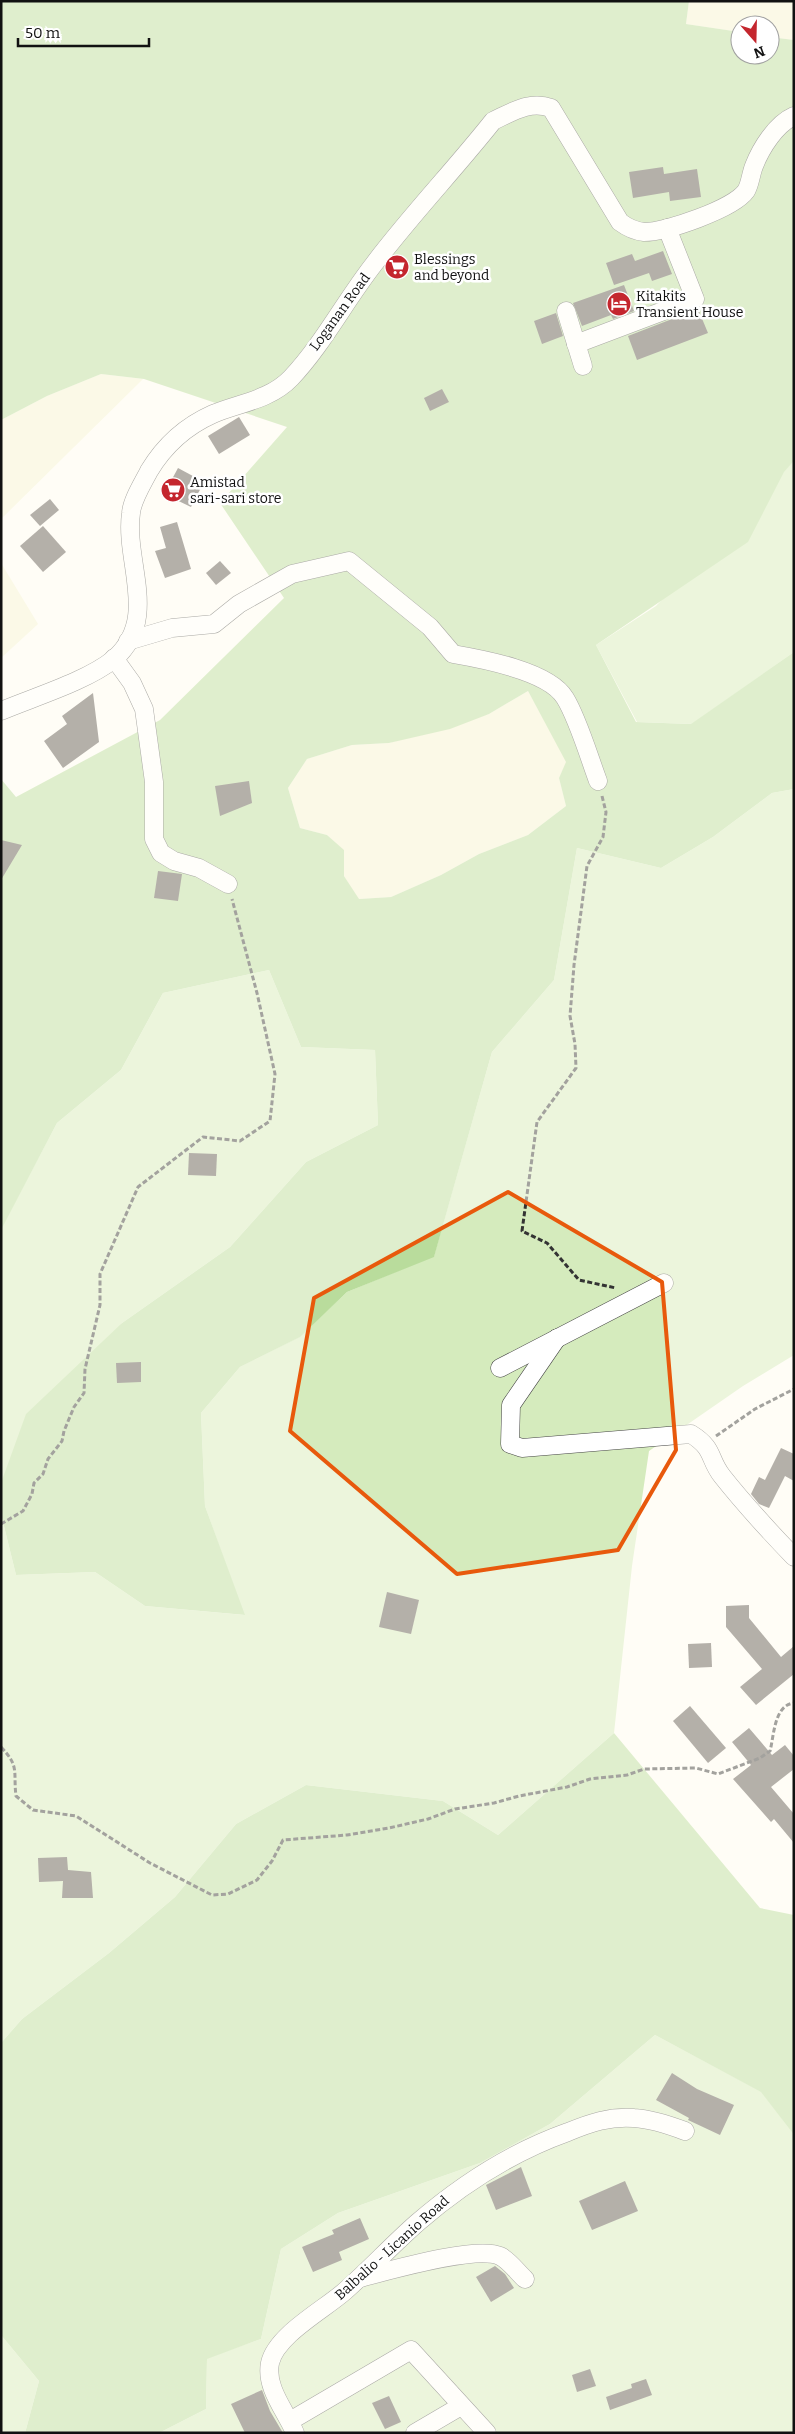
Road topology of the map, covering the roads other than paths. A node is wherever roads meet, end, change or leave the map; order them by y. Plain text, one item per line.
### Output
1 (794, 116) edge
2 (667, 228) junction
3 (566, 311) dead end
4 (576, 344) junction
5 (582, 366) dead end
6 (128, 641) junction
7 (114, 658) junction
8 (1, 711) edge
9 (598, 781) road end
10 (228, 884) road end
11 (664, 1284) dead end
12 (557, 1338) junction
13 (500, 1368) dead end
14 (794, 1557) edge
15 (685, 2131) dead end
16 (359, 2278) junction
17 (525, 2280) dead end
18 (461, 2406) junction
19 (293, 2427) edge
20 (415, 2433) edge
21 (486, 2433) edge

1 - 2 street, Loganan Road
2 - 4 street
2 - 6 street, Loganan Road
3 - 4 street
4 - 5 street
6 - 7 street, Loganan Road
6 - 9 street
7 - 8 street, Loganan Road
7 - 10 street
11 - 12 street
12 - 13 street
12 - 14 street
15 - 16 street, Balbalio - Licanio Road
16 - 17 street
16 - 19 street, Balbalio - Licanio Road
18 - 19 street
18 - 20 street
18 - 21 street

